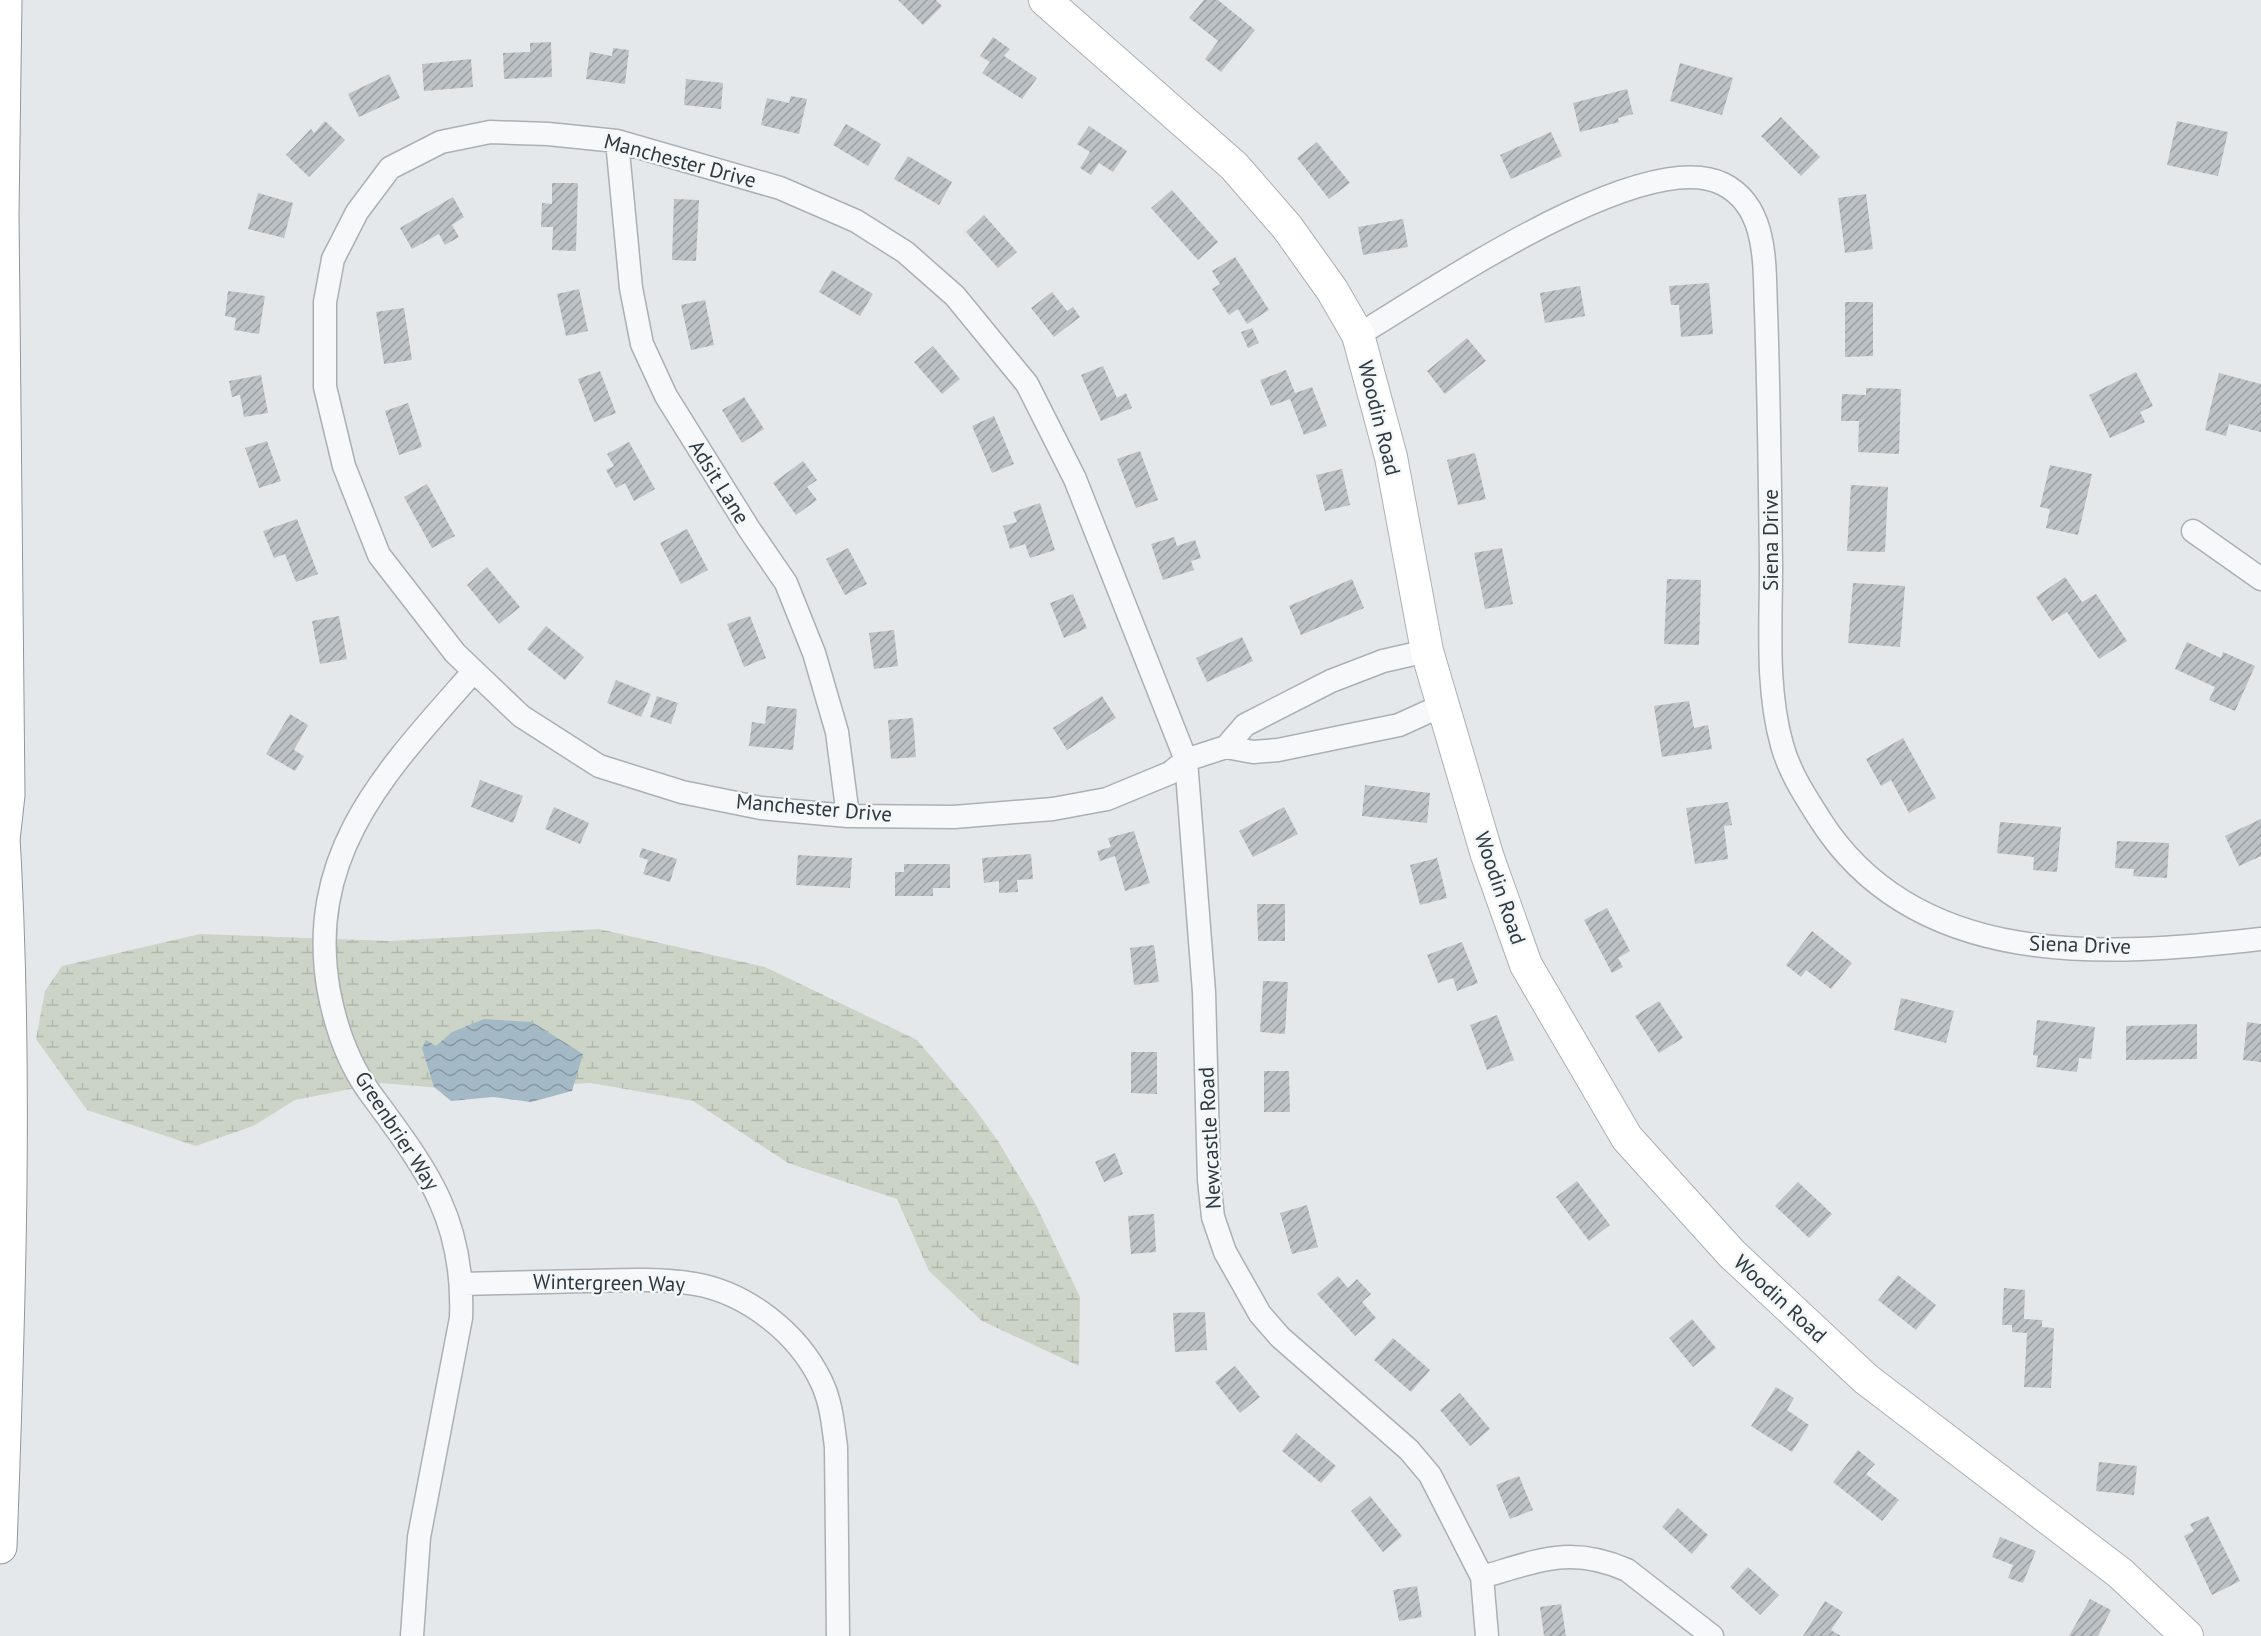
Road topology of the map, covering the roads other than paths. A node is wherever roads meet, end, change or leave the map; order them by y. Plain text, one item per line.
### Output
1 (5, 0) edge
2 (1045, 0) edge
3 (618, 141) junction
4 (1358, 335) junction
5 (2193, 531) dead end
6 (2261, 579) edge
7 (1427, 651) junction
8 (474, 671) junction
9 (1443, 705) junction
10 (1226, 747) junction
11 (1186, 760) junction
12 (0, 793) edge
13 (848, 816) junction
14 (3, 840) junction
15 (2261, 939) edge
16 (462, 1284) junction
17 (0, 1546) edge
18 (1482, 1577) junction
19 (412, 1636) edge
20 (838, 1636) edge
21 (1487, 1636) edge
22 (1712, 1636) edge
23 (2187, 1636) edge

1 - 14 highway
2 - 4 street, Woodin Road
3 - 8 street, Manchester Drive
3 - 11 street, Manchester Drive
3 - 13 street, Adsit Lane
4 - 7 street, Woodin Road
4 - 15 street, Siena Drive
5 - 6 street
7 - 9 street, Woodin Road
7 - 10 street
8 - 13 street, Manchester Drive
8 - 16 street, Greenbrier Way
9 - 10 street, Manchester Drive
9 - 23 street, Woodin Road
10 - 11 street, Manchester Drive
11 - 13 street, Manchester Drive
11 - 18 street, Newcastle Road
12 - 14 highway
14 - 17 highway
16 - 19 street, Greenbrier Way
16 - 20 street, Wintergreen Way
18 - 21 street, Newcastle Road
18 - 22 street

